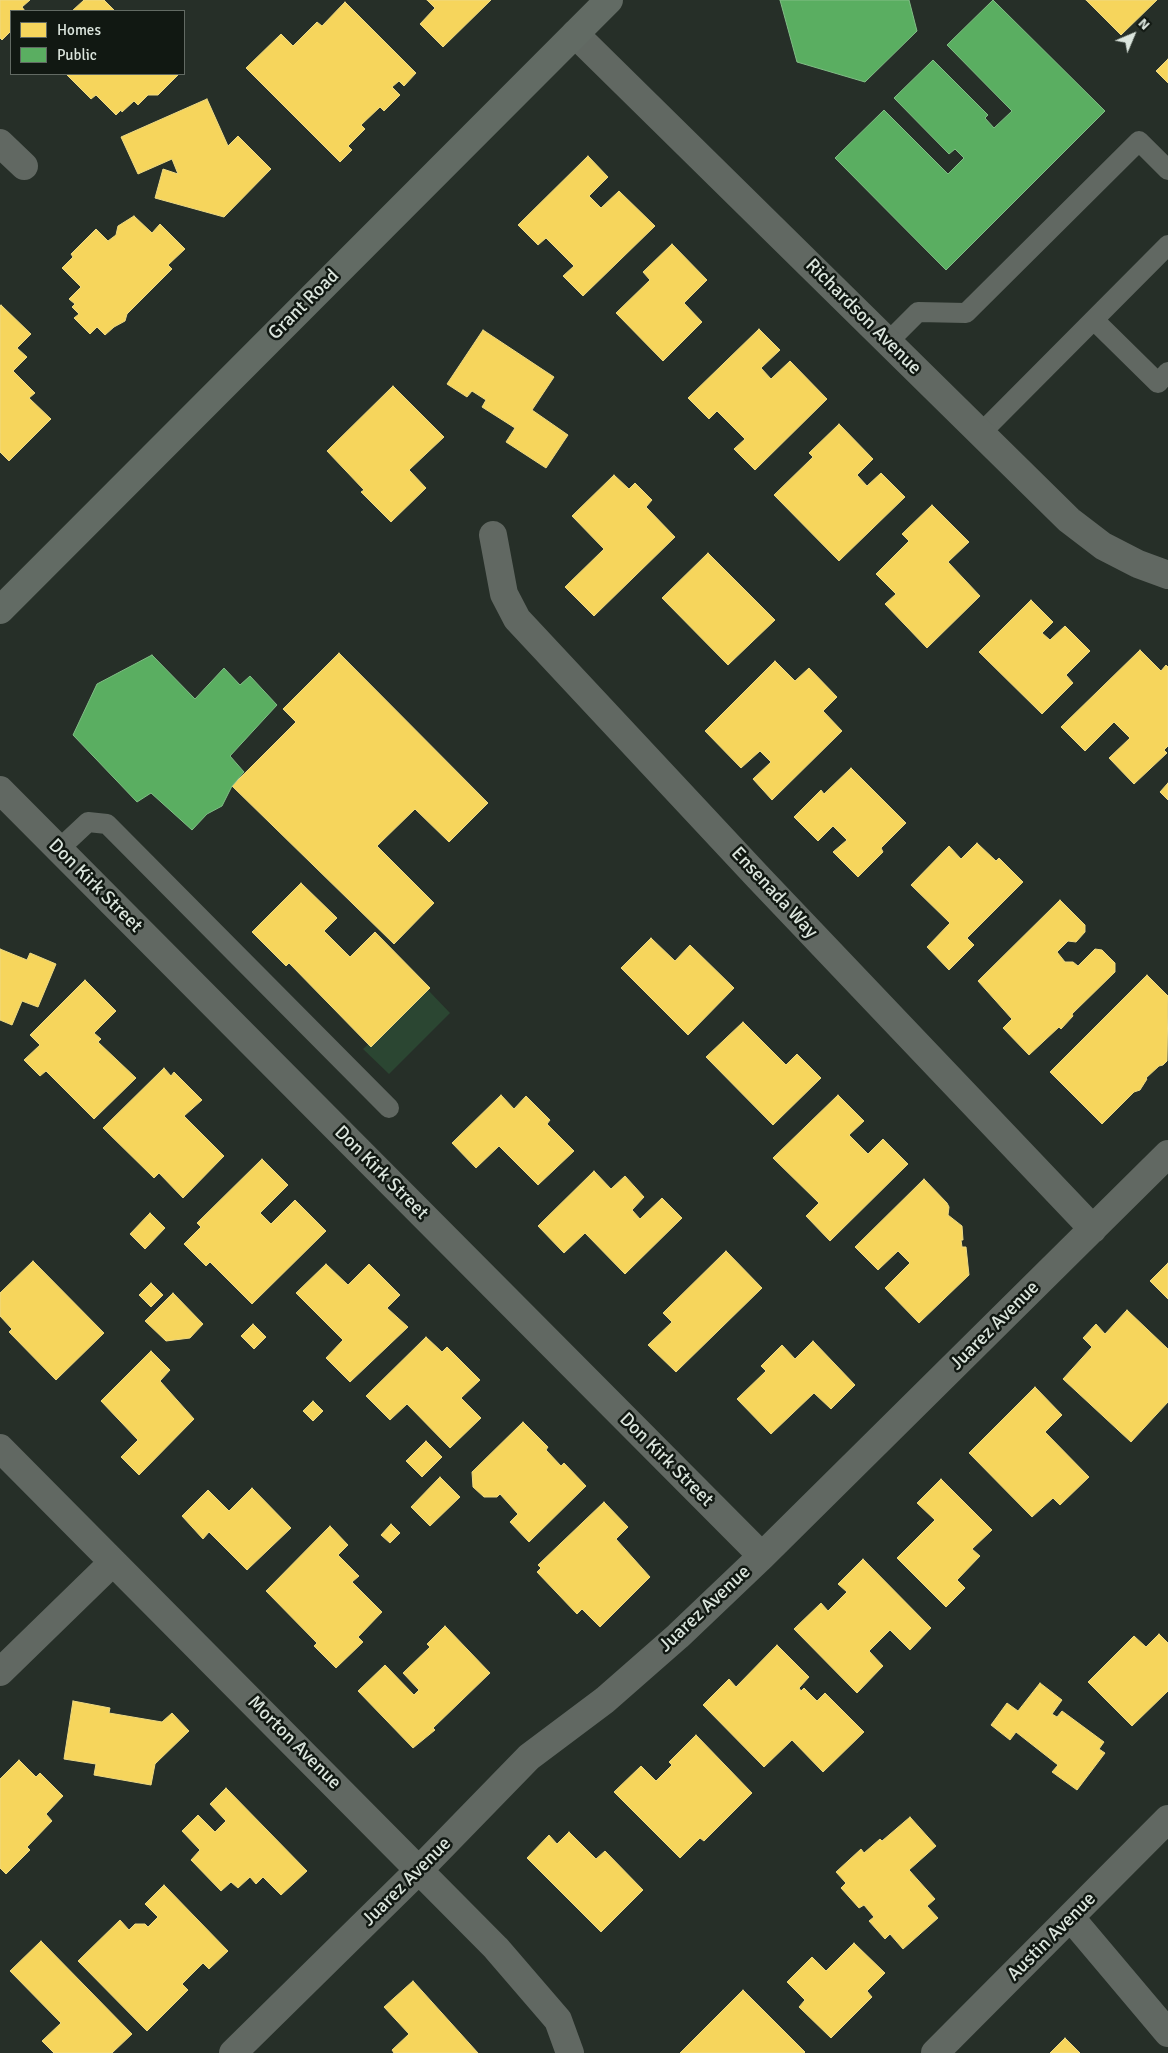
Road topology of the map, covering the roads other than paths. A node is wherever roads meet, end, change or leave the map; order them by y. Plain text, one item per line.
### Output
1 (609, 0) edge
2 (575, 34) junction
3 (0, 143) edge
4 (24, 166) dead end
5 (1168, 170) edge
6 (1168, 245) edge
7 (1094, 320) junction
8 (888, 342) junction
9 (1168, 372) edge
10 (981, 433) junction
11 (494, 535) dead end
12 (1168, 575) edge
13 (0, 610) edge
14 (0, 790) edge
15 (58, 850) junction
16 (389, 1108) dead end
17 (1168, 1154) edge
18 (1093, 1229) junction
19 (0, 1448) edge
20 (762, 1556) junction
21 (113, 1562) junction
22 (0, 1672) edge
23 (1168, 1819) edge
24 (420, 1869) junction
25 (1071, 1918) junction
26 (1168, 2033) edge
27 (233, 2053) edge
28 (570, 2053) edge
29 (935, 2053) edge

1 - 2 main road, Grant Road
2 - 8 street, Richardson Avenue
2 - 13 main road, Grant Road
3 - 4 street
5 - 8 lane
6 - 7 lane
7 - 9 lane
7 - 10 lane
8 - 10 street, Richardson Avenue
10 - 12 street, Richardson Avenue
11 - 18 street, Ensenada Way
14 - 15 street, Don Kirk Street
15 - 16 lane
15 - 20 street, Don Kirk Street
17 - 18 street, Juarez Avenue
18 - 20 street, Juarez Avenue
19 - 21 street, Morton Avenue
20 - 24 street, Juarez Avenue
21 - 22 street
21 - 24 street, Morton Avenue
23 - 25 street, Austin Avenue
24 - 27 street, Juarez Avenue
24 - 28 street, Morton Avenue
25 - 26 street
25 - 29 street, Austin Avenue

